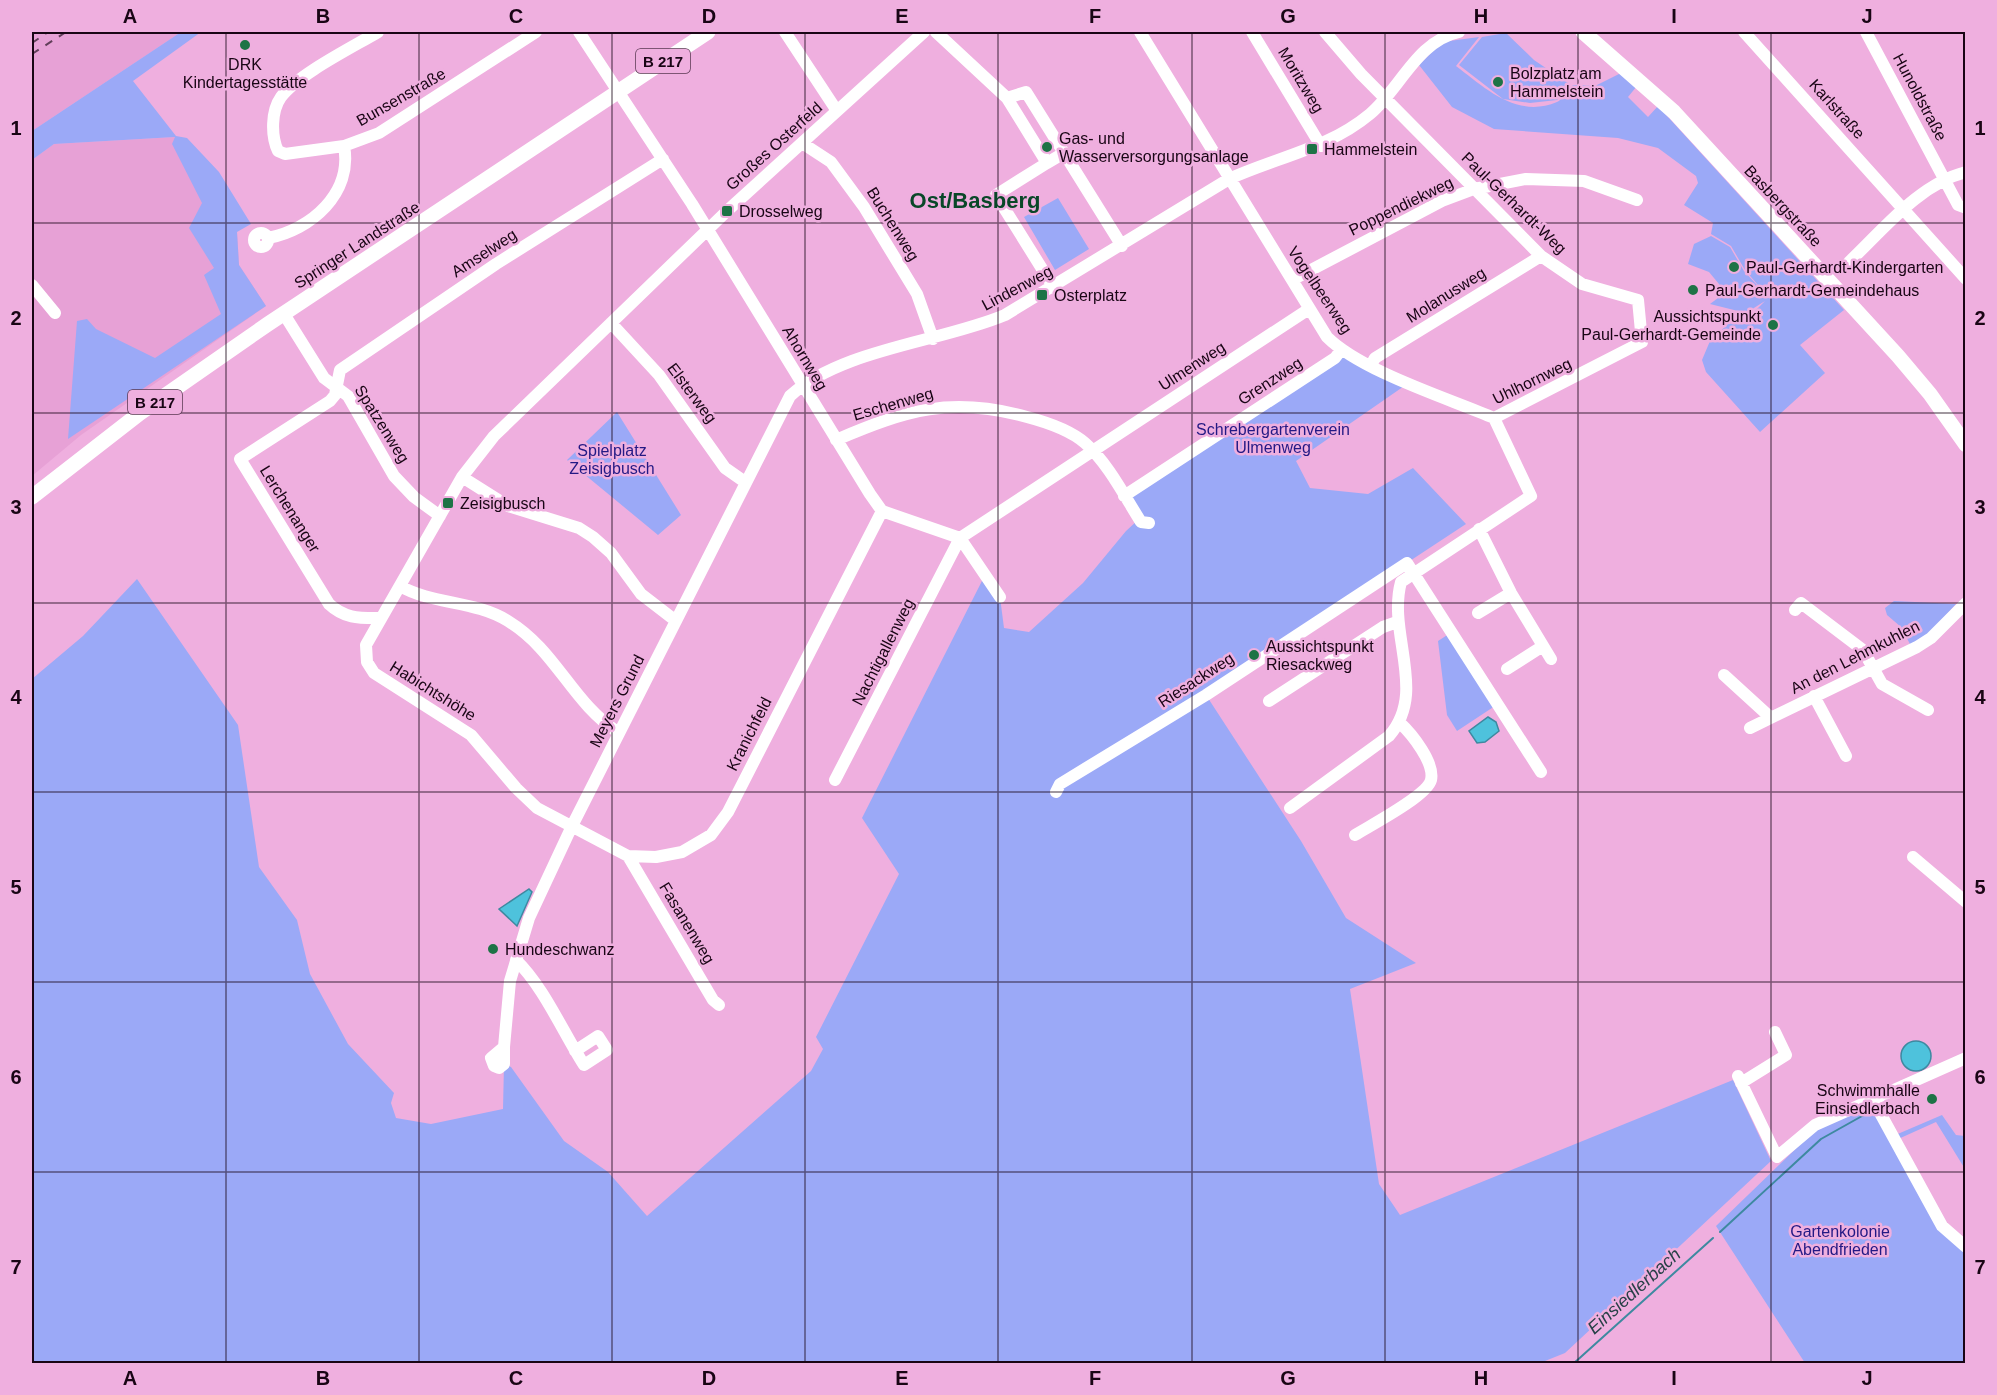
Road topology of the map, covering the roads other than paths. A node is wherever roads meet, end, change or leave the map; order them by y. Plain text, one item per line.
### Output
1 (378, 32) edge
2 (536, 32) edge
3 (708, 32) edge
4 (784, 32) edge
5 (924, 32) edge
6 (936, 32) edge
7 (1140, 32) edge
8 (1252, 32) edge
9 (1325, 32) edge
10 (1459, 32) edge
11 (1583, 32) edge
12 (1744, 32) edge
13 (1866, 32) edge
14 (582, 33) edge
15 (619, 91) junction
16 (1007, 98) junction
17 (1387, 98) junction
18 (837, 111) junction
19 (802, 143) junction
20 (344, 146) junction
21 (1321, 146) junction
22 (1064, 153) junction
23 (663, 159) junction
24 (1047, 163) junction
25 (1965, 172) edge
26 (1945, 178) junction
27 (1229, 179) junction
28 (1474, 189) junction
29 (1637, 200) dead end
30 (1965, 208) edge
31 (1905, 210) junction
32 (708, 231) junction
33 (268, 238) dead end
34 (1122, 246) junction
35 (1541, 256) junction
36 (1849, 262) dead end
37 (1965, 279) edge
38 (1292, 280) junction
39 (32, 285) edge
40 (1054, 288) junction
41 (1638, 300) joint
42 (1309, 309) junction
43 (55, 313) dead end
44 (284, 314) junction
45 (611, 323) junction
46 (933, 339) junction
47 (1341, 350) junction
48 (1371, 365) junction
49 (802, 385) junction
50 (337, 387) junction
51 (1494, 418) junction
52 (836, 440) junction
53 (1965, 445) edge
54 (1093, 451) junction
55 (462, 477) junction
56 (745, 482) junction
57 (1124, 496) junction
58 (32, 497) edge
59 (882, 511) junction
60 (440, 516) junction
61 (1149, 523) dead end
62 (1479, 529) junction
63 (960, 538) junction
64 (1413, 571) junction
65 (400, 586) junction
66 (1511, 593) junction
67 (1000, 597) dead end
68 (1965, 603) edge
69 (1795, 610) dead end
70 (1478, 613) dead end
71 (381, 618) junction
72 (676, 621) junction
73 (1397, 622) junction
74 (1543, 646) junction
75 (1551, 659) dead end
76 (1507, 669) dead end
77 (1873, 670) junction
78 (1724, 675) dead end
79 (1814, 696) junction
80 (1269, 701) dead end
81 (1928, 710) dead end
82 (1770, 717) junction
83 (1400, 723) junction
84 (1750, 728) dead end
85 (619, 733) junction
86 (1846, 756) dead end
87 (1541, 772) dead end
88 (835, 780) dead end
89 (1056, 792) dead end
90 (1290, 808) dead end
91 (572, 826) junction
92 (1355, 835) dead end
93 (628, 856) junction
94 (1913, 857) dead end
95 (1965, 902) edge
96 (516, 960) junction
97 (719, 1005) dead end
98 (1775, 1032) dead end
99 (504, 1047) dead end
100 (575, 1051) dead end
101 (1965, 1058) edge
102 (1873, 1100) junction
103 (1965, 1247) edge

1 - 20 street, Bunsenstraße
2 - 20 street, Bunsenstraße
3 - 15 main road, Springer Landstraße / B 217
4 - 18 street, Großes Osterfeld
5 - 18 street, Großes Osterfeld
6 - 16 street
7 - 27 street, Vogelbeerweg
8 - 21 street, Moritzweg
9 - 17 street, Paul-Gerhardt-Weg
10 - 17 street
11 - 53 main road, Basbergstraße
12 - 31 street, Karlstraße
13 - 26 street, Hunoldstraße
14 - 15 street, Ahornweg
15 - 23 street, Ahornweg
15 - 44 main road, Springer Landstraße / B 217
16 - 22 street
16 - 24 street
17 - 21 street
17 - 28 street, Paul-Gerhardt-Weg
18 - 19 street, Großes Osterfeld
19 - 32 street, Großes Osterfeld
19 - 46 street, Buchenweg
20 - 33 street
21 - 27 street
22 - 24 street
22 - 34 street
23 - 32 street, Ahornweg
23 - 50 street, Amselweg
24 - 40 street
25 - 26 street
26 - 30 street, Hunoldstraße
26 - 31 street
27 - 34 street, Lindenweg
27 - 38 street, Vogelbeerweg
28 - 29 street, Poppendiekweg
28 - 35 street, Paul-Gerhardt-Weg
28 - 38 street, Poppendiekweg
31 - 36 street
31 - 37 street, Karlstraße
32 - 45 street
32 - 49 street, Ahornweg
34 - 40 street, Lindenweg
35 - 41 street, Paul-Gerhardt-Weg
35 - 48 street, Molanusweg
38 - 42 street, Vogelbeerweg
39 - 43 street
40 - 46 street, Lindenweg
41 - 51 street, Uhlhornweg
42 - 47 street, Vogelbeerweg
42 - 54 street, Ulmenweg
44 - 50 street, Spatzenweg
44 - 58 main road, Springer Landstraße / B 217
45 - 55 street
45 - 56 street, Elsterweg
46 - 49 street, Lindenweg
47 - 48 street, Vogelbeerweg
47 - 57 street, Grenzweg
48 - 51 street, Vogelbeerweg
49 - 52 street, Ahornweg
49 - 56 street, Meyers Grund
50 - 60 street, Spatzenweg
50 - 71 street, Lerchenanger
51 - 62 street, Riesackweg
52 - 54 street, Eschenweg
52 - 59 street, Ahornweg
54 - 57 street
54 - 63 street, Ulmenweg
55 - 60 street
55 - 72 street
56 - 72 street, Meyers Grund
57 - 61 street
59 - 63 street
59 - 93 street, Kranichfeld
60 - 65 street
62 - 64 street, Riesackweg
62 - 66 street
63 - 67 street
63 - 88 street, Nachtigallenweg
64 - 73 street
64 - 87 street
64 - 89 street, Riesackweg
65 - 71 street, Habichtshöhe
65 - 85 street
66 - 70 street
66 - 74 street
68 - 77 street, An den Lehmkuhlen
69 - 77 street
71 - 91 street, Habichtshöhe
72 - 85 street, Meyers Grund
73 - 80 street
73 - 83 street
74 - 75 street
74 - 76 street
77 - 79 street, An den Lehmkuhlen
77 - 81 street
78 - 82 street
79 - 82 street, An den Lehmkuhlen
79 - 86 street
82 - 84 street, An den Lehmkuhlen
83 - 90 street
83 - 92 street
85 - 91 street, Meyers Grund
91 - 93 street, Kranichfeld
91 - 96 street, Meyers Grund
93 - 97 street, Fasanenweg
94 - 95 street
96 - 99 street, Meyers Grund
96 - 100 street
98 - 102 street
101 - 102 street
102 - 103 street

